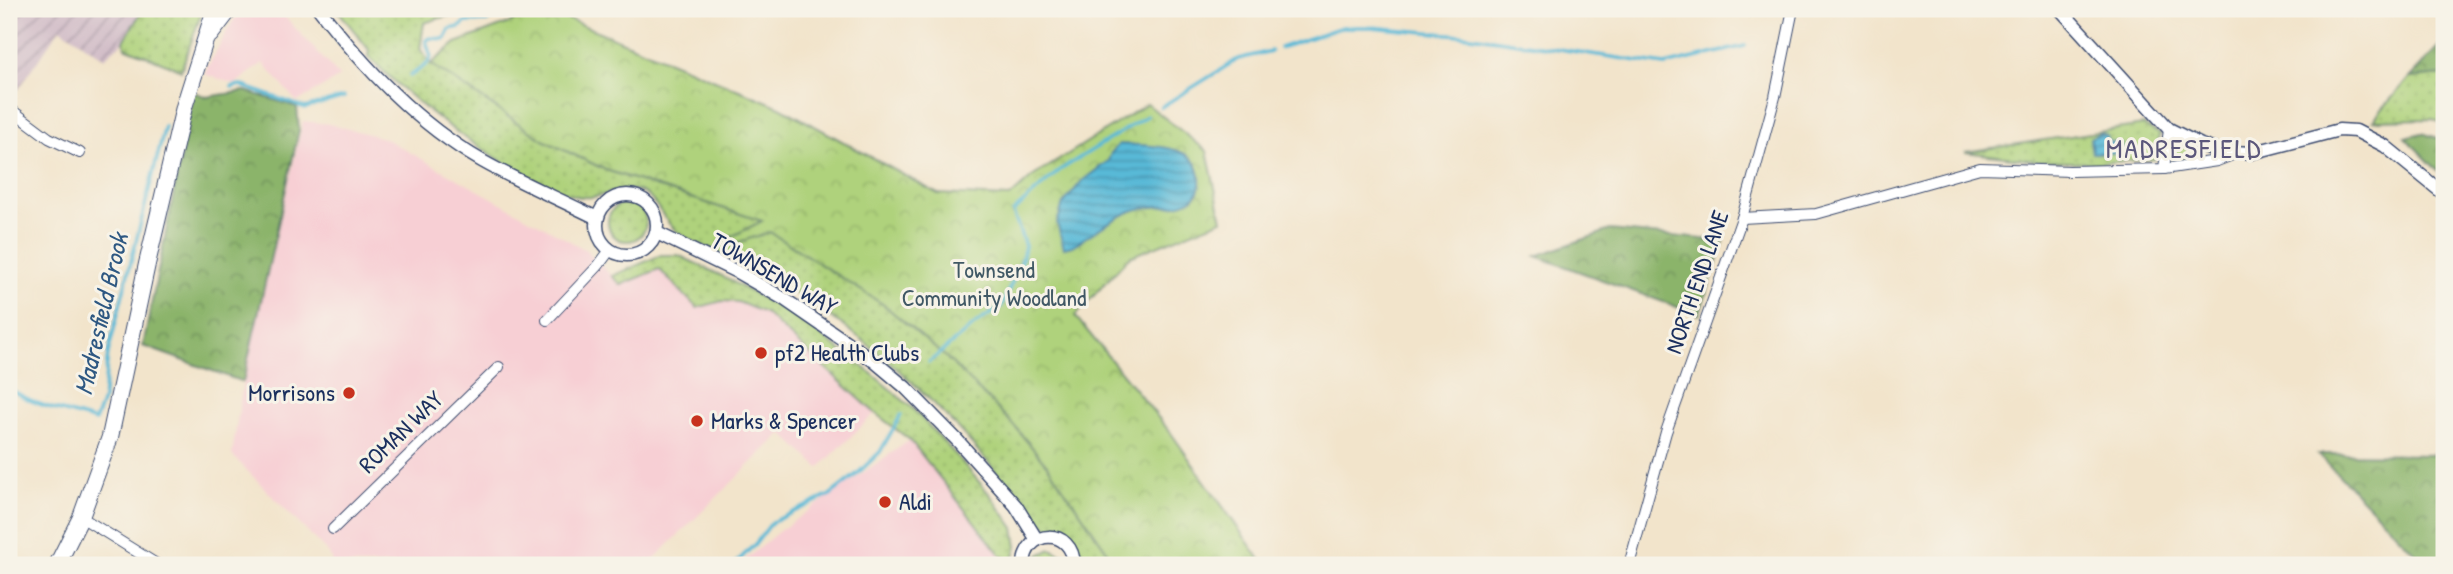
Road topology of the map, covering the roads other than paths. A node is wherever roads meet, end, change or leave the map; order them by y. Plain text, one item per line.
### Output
1 (215, 9) edge
2 (230, 9) edge
3 (319, 9) edge
4 (1793, 9) edge
5 (2060, 9) edge
6 (204, 43) junction
7 (9, 108) edge
8 (2169, 129) junction
9 (80, 153) dead end
10 (2235, 153) junction
11 (2164, 169) junction
12 (2444, 194) edge
13 (597, 218) junction
14 (1742, 218) junction
15 (657, 233) junction
16 (610, 250) junction
17 (547, 320) dead end
18 (499, 367) dead end
19 (81, 517) junction
20 (333, 529) dead end
21 (1037, 540) junction
22 (57, 565) edge
23 (158, 565) edge
24 (1024, 565) edge
25 (1074, 565) edge
26 (1629, 565) edge

1 - 6 highway
2 - 6 highway
3 - 13 main road
4 - 14 street, NORTH END LANE
5 - 8 main road
6 - 19 highway
7 - 9 street
8 - 10 main road
8 - 11 street
10 - 11 street
10 - 12 main road
11 - 14 street
13 - 15 main road
13 - 16 main road
14 - 26 street, NORTH END LANE
15 - 16 main road
15 - 21 main road, TOWNSEND WAY
16 - 17 street
18 - 20 street, ROMAN WAY
19 - 22 highway
19 - 23 street
21 - 24 main road
21 - 25 main road

